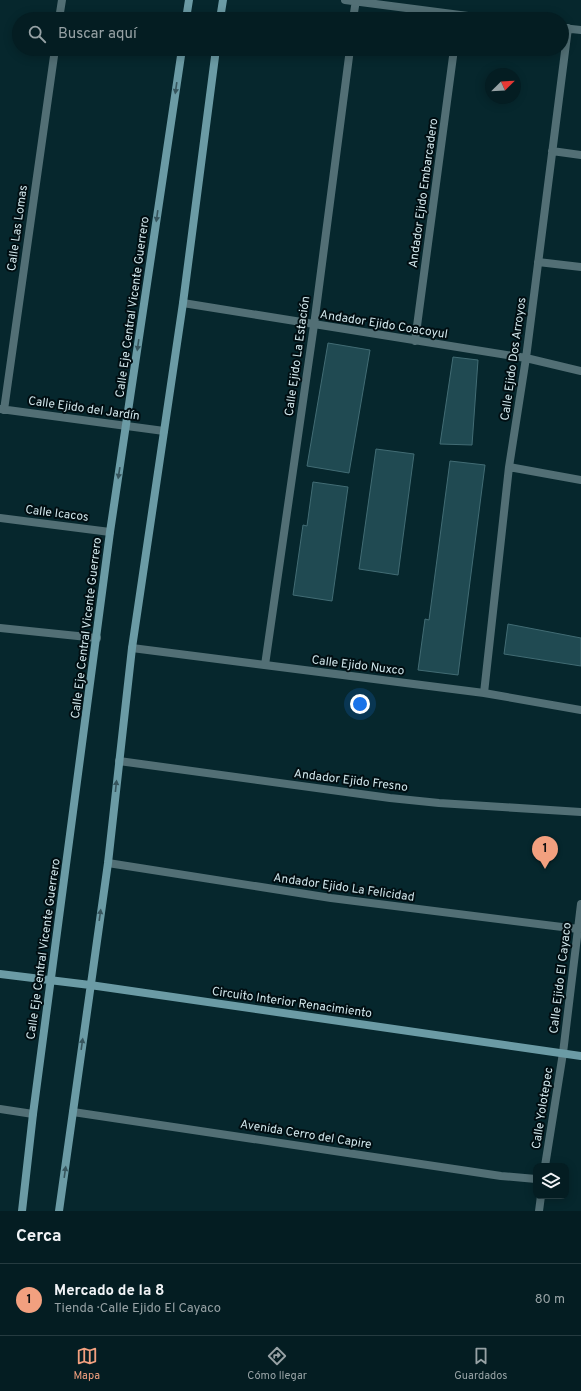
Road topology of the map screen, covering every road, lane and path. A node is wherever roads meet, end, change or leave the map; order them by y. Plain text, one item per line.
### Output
1 (62, 0) edge
2 (189, 0) edge
3 (223, 0) edge
4 (345, 0) edge
5 (356, 1) edge
6 (60, 12) edge
7 (187, 12) edge
8 (221, 12) edge
9 (354, 12) edge
10 (427, 12) edge
11 (569, 28) edge
12 (581, 30) edge
13 (54, 56) edge
14 (181, 56) edge
15 (215, 56) edge
16 (349, 56) edge
17 (453, 56) edge
18 (562, 56) edge
19 (552, 151) junction
20 (581, 155) edge
21 (538, 262) junction
22 (581, 267) edge
23 (183, 303) junction
24 (314, 325) junction
25 (415, 341) junction
26 (526, 358) junction
27 (581, 371) edge
28 (2, 409) edge
29 (126, 426) junction
30 (164, 431) junction
31 (509, 467) junction
32 (581, 480) edge
33 (0, 518) edge
34 (110, 532) junction
35 (0, 628) edge
36 (97, 638) junction
37 (132, 648) junction
38 (265, 665) junction
39 (484, 693) junction
40 (581, 710) edge
41 (119, 761) junction
42 (581, 812) edge
43 (108, 863) junction
44 (581, 904) edge
45 (578, 929) junction
46 (0, 974) edge
47 (51, 980) junction
48 (90, 985) junction
49 (563, 1054) junction
50 (581, 1056) edge
51 (0, 1109) edge
52 (73, 1112) junction
53 (33, 1114) junction
54 (545, 1163) edge
55 (533, 1179) edge
56 (541, 1199) edge
57 (22, 1211) edge
58 (59, 1211) edge
59 (539, 1211) edge

1 - 6 street
2 - 7 main road
3 - 8 main road
4 - 5 street
5 - 9 street
5 - 10 street
11 - 12 street
13 - 28 street, Calle Las Lomas
14 -> 29 main road, Calle Eje Central Vicente Guerrero
15 - 23 main road
16 - 24 street, Calle Ejido La Estación
17 - 25 street, Andador Ejido Embarcadero
18 - 19 street, Calle Ejido Dos Arroyos
19 - 20 street
19 - 21 street, Calle Ejido Dos Arroyos
21 - 22 street
21 - 26 street, Calle Ejido Dos Arroyos
23 - 24 street, Andador Ejido Coacoyul
23 - 30 main road
24 - 25 street, Andador Ejido Coacoyul
24 - 38 street, Calle Ejido La Estación
25 - 26 street, Andador Ejido Coacoyul
26 - 27 street, Andador Ejido Coacoyul
26 - 31 street, Calle Ejido Dos Arroyos
28 - 29 street, Calle Ejido del Jardín
29 - 30 street, Calle Ejido del Jardín
29 -> 34 main road, Calle Eje Central Vicente Guerrero
30 - 37 main road
31 - 32 street
31 - 39 street, Calle Ejido Dos Arroyos
33 - 34 street, Calle Icacos
34 - 36 main road, Calle Eje Central Vicente Guerrero
35 - 36 street
36 - 47 main road, Calle Eje Central Vicente Guerrero
37 - 38 street, Calle Ejido Nuxco
37 - 41 main road
38 - 39 street, Calle Ejido Nuxco
39 - 40 street, Calle Ejido Nuxco
41 - 42 street, Andador Ejido Fresno
43 -> 41 main road
43 - 45 street, Andador Ejido La Felicidad
48 -> 43 main road
44 - 45 street, Calle Ejido El Cayaco
45 - 49 street, Calle Ejido El Cayaco
46 - 47 main road, Circuito Interior Renacimiento
47 - 48 main road, Circuito Interior Renacimiento
47 - 53 main road, Calle Eje Central Vicente Guerrero
48 - 49 main road, Circuito Interior Renacimiento
52 -> 48 main road
49 - 50 main road, Circuito Interior Renacimiento
49 - 54 street, Calle Yolotepec
51 - 53 street
52 - 55 street, Avenida Cerro del Capire
58 -> 52 main road
53 - 57 main road, Calle Eje Central Vicente Guerrero
56 - 59 street

